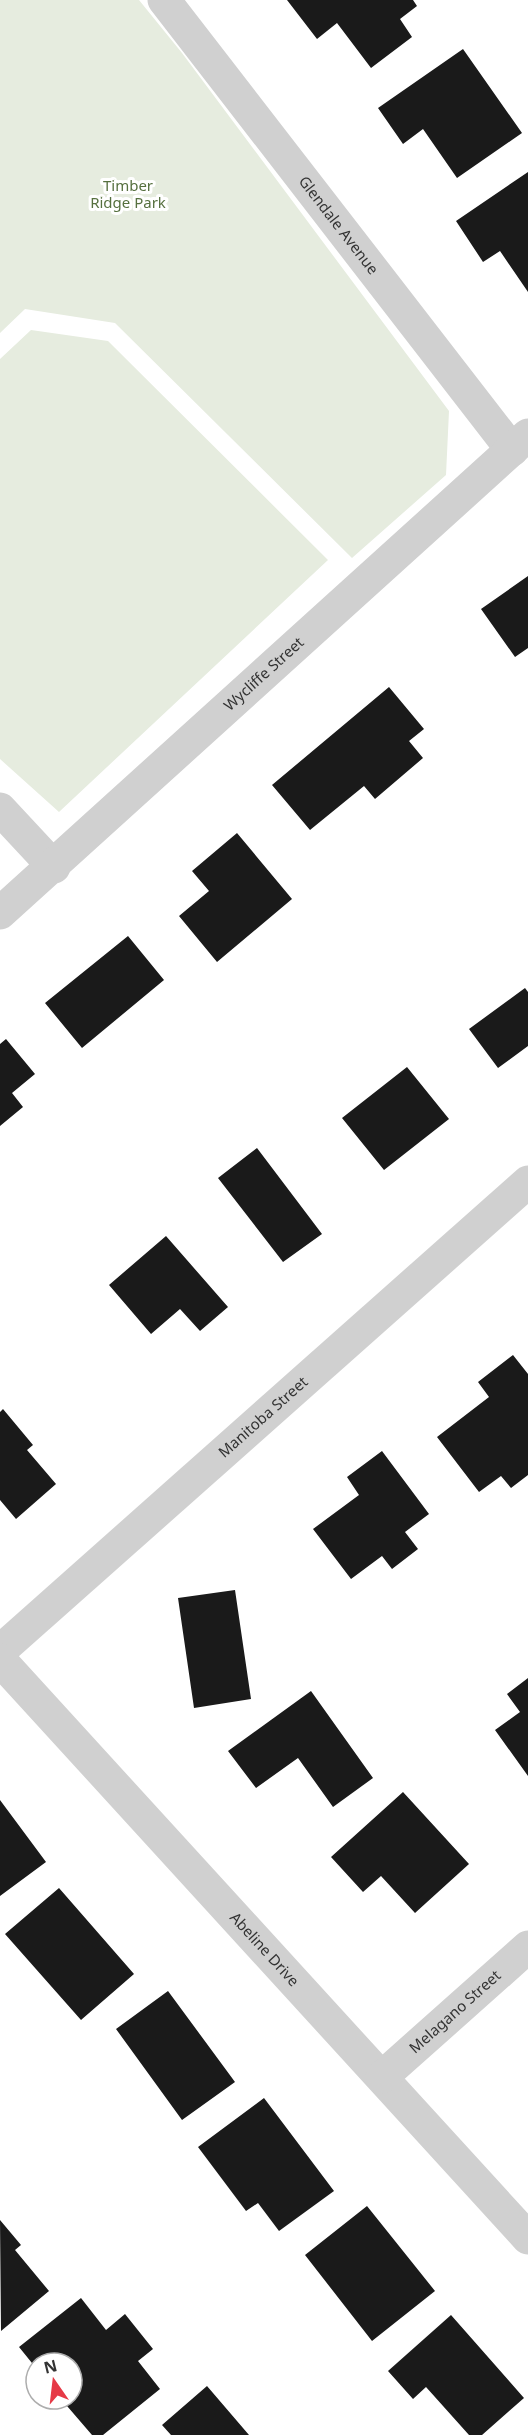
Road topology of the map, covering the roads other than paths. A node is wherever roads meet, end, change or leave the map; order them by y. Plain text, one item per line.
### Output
1 (164, 0) edge
2 (520, 443) edge
3 (0, 809) edge
4 (54, 867) junction
5 (0, 913) edge
6 (528, 1182) edge
7 (0, 1651) edge
8 (0, 1660) edge
9 (528, 1947) edge
10 (382, 2077) junction
11 (528, 2238) edge

1 - 2 street, Glendale Avenue
2 - 4 street, Wycliffe Street
3 - 4 street
4 - 5 street, Wycliffe Street
6 - 7 street, Manitoba Street
8 - 10 street, Abeline Drive
9 - 10 street, Melagano Street
10 - 11 street, Abeline Drive

